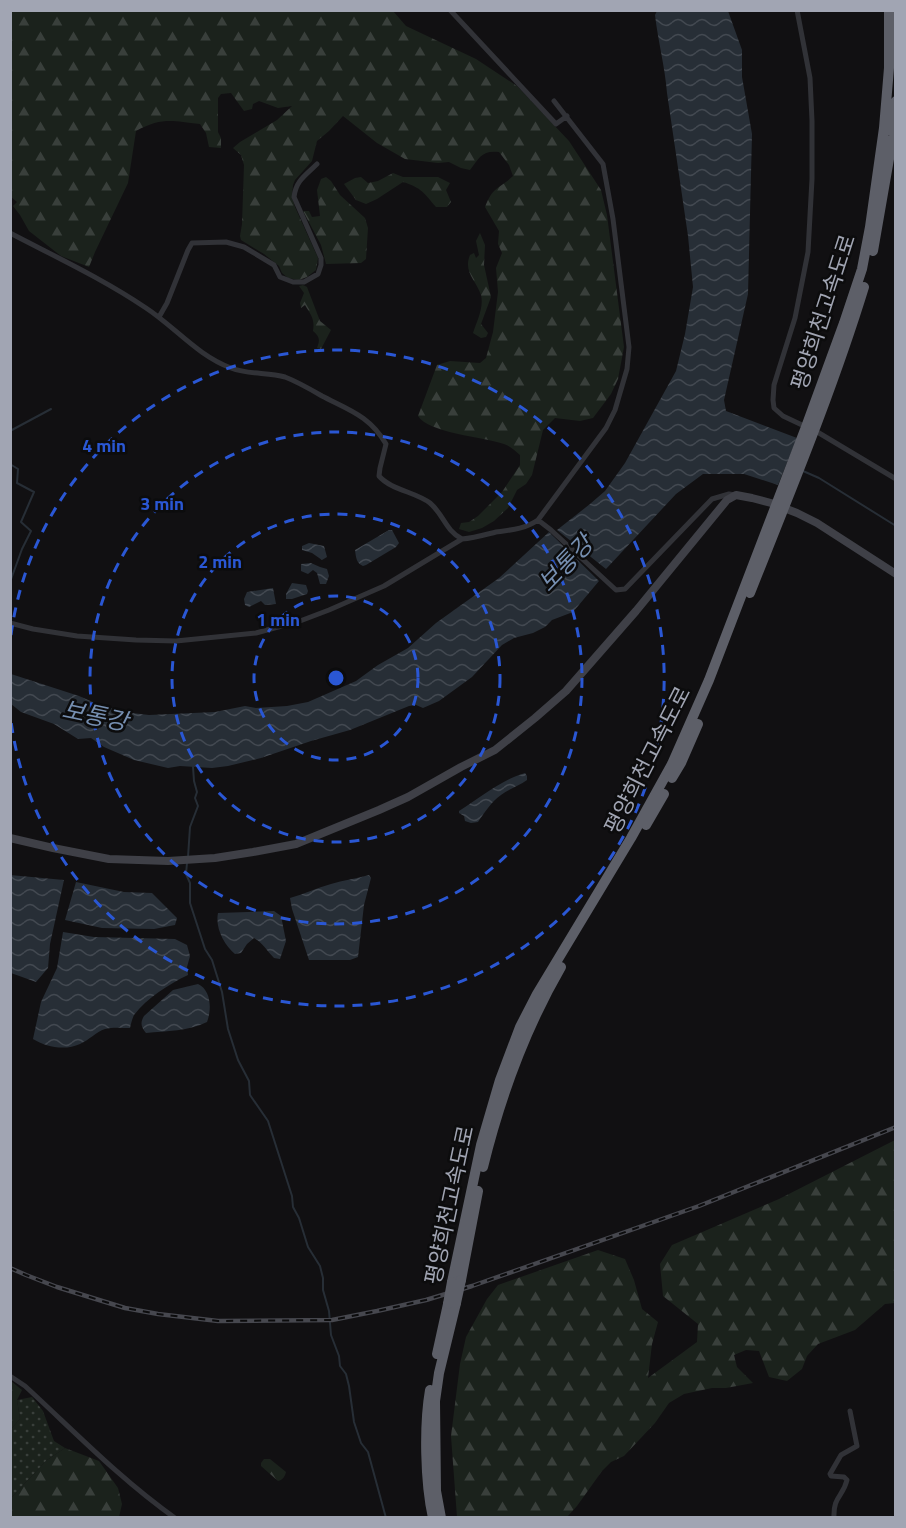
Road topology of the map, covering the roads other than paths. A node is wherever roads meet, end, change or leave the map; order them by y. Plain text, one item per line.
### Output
1 (450, 10) edge
2 (797, 10) edge
3 (889, 10) edge
4 (554, 101) dead end
5 (896, 101) edge
6 (567, 116) junction
7 (317, 164) dead end
8 (10, 233) edge
9 (159, 317) junction
10 (809, 431) junction
11 (896, 479) edge
12 (736, 495) junction
13 (781, 503) junction
14 (538, 520) junction
15 (462, 539) junction
16 (896, 574) edge
17 (10, 623) edge
18 (10, 838) edge
19 (452, 1303) junction
20 (10, 1376) edge
21 (850, 1411) dead end
22 (175, 1518) edge
23 (433, 1518) edge
24 (441, 1518) edge
25 (834, 1518) edge

1 - 6 street
2 - 10 street
3 - 10 highway, 평양희천고속도로
4 - 6 street
5 - 10 highway, 평양희천고속도로
6 - 14 street
7 - 9 street
8 - 9 street
9 - 15 street
10 - 11 street
10 - 13 highway, 평양희천고속도로
12 - 13 main road
12 - 14 street
12 - 18 main road
13 - 16 main road
13 - 19 highway, 평양희천고속도로, bridge
14 - 15 street
15 - 17 street
19 - 23 highway, 평양희천고속도로
19 - 24 highway, 평양희천고속도로
20 - 22 street
21 - 25 street

